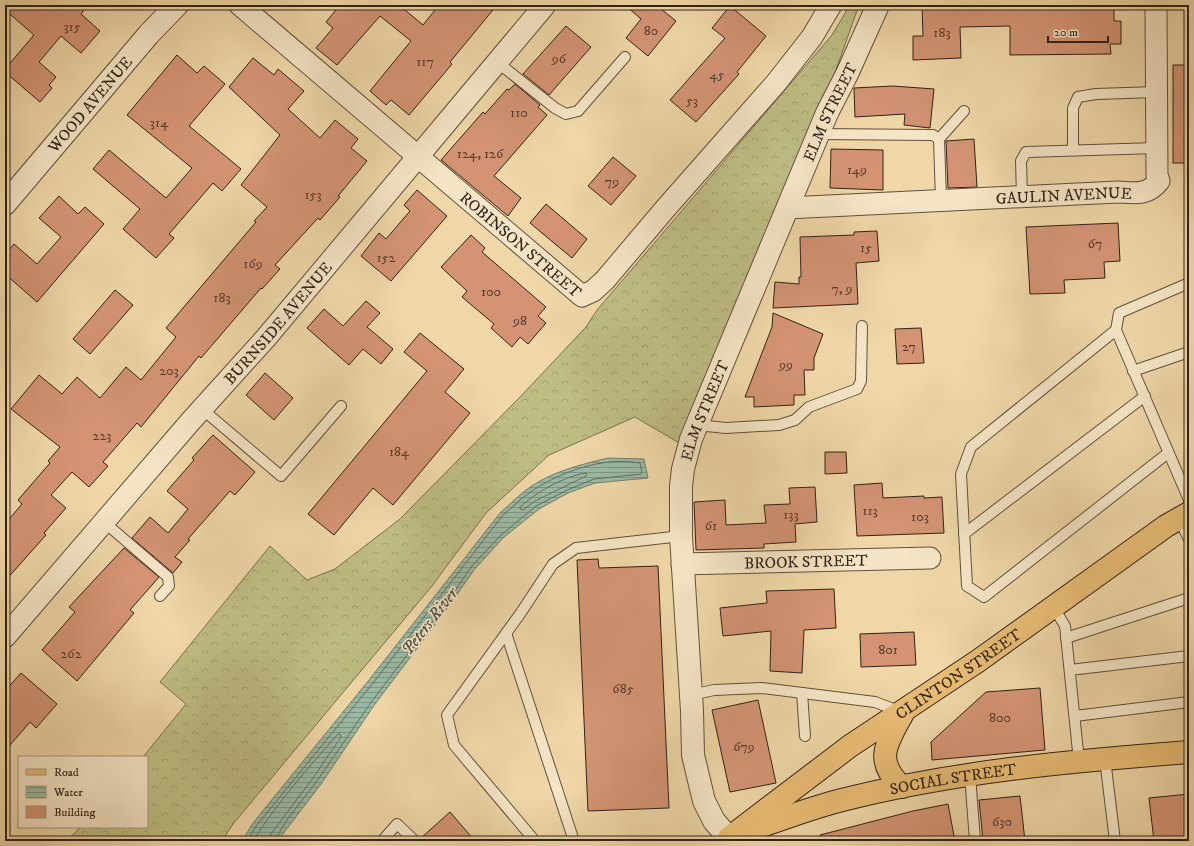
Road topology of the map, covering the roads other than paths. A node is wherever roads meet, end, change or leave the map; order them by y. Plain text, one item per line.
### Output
1 (177, 5) edge
2 (240, 5) edge
3 (545, 5) edge
4 (831, 5) edge
5 (878, 5) edge
6 (1156, 5) edge
7 (625, 57) dead end
8 (497, 62) junction
9 (1156, 92) junction
10 (964, 111) dead end
11 (818, 134) junction
12 (939, 140) junction
13 (1157, 148) junction
14 (1073, 150) junction
15 (418, 157) junction
16 (1022, 196) junction
17 (941, 200) junction
18 (5, 204) edge
19 (787, 208) junction
20 (1189, 283) edge
21 (862, 326) dead end
22 (1116, 330) junction
23 (1189, 352) edge
24 (1134, 371) junction
25 (1145, 396) junction
26 (341, 406) dead end
27 (202, 409) junction
28 (697, 425) junction
29 (1168, 453) junction
30 (1189, 500) edge
31 (1184, 516) edge
32 (104, 522) junction
33 (964, 534) junction
34 (681, 536) junction
35 (1189, 539) edge
36 (930, 558) dead end
37 (682, 564) junction
38 (160, 596) dead end
39 (1189, 598) edge
40 (1053, 606) junction
41 (506, 633) junction
42 (5, 637) edge
43 (1066, 638) junction
44 (1189, 656) edge
45 (1070, 670) junction
46 (802, 693) junction
47 (691, 695) junction
48 (1189, 702) edge
49 (903, 713) junction
50 (1074, 716) junction
51 (804, 736) dead end
52 (1189, 752) edge
53 (1106, 759) junction
54 (1080, 761) junction
55 (970, 775) junction
56 (902, 787) junction
57 (728, 840) edge
58 (382, 841) edge
59 (415, 841) edge
60 (535, 841) edge
61 (572, 841) edge
62 (975, 841) edge
63 (1115, 841) edge

1 - 18 street, WOOD AVENUE
2 - 15 street, ROBINSON STREET
3 - 8 street, BURNSIDE AVENUE
4 - 15 street, ROBINSON STREET
5 - 11 street, ELM STREET
6 - 9 street, GAULIN AVENUE
7 - 8 lane
8 - 15 street, BURNSIDE AVENUE
9 - 13 street, GAULIN AVENUE
9 - 14 lane
10 - 12 lane
11 - 12 lane
11 - 19 street, ELM STREET
12 - 17 lane
13 - 14 lane
13 - 16 street, GAULIN AVENUE
14 - 16 lane
15 - 27 street, BURNSIDE AVENUE
16 - 17 street, GAULIN AVENUE
17 - 19 street, GAULIN AVENUE
19 - 28 street, ELM STREET
20 - 22 lane
21 - 28 lane
22 - 24 lane
22 - 33 lane
23 - 24 lane
24 - 25 lane
25 - 29 lane
25 - 33 lane
26 - 27 lane
27 - 32 street, BURNSIDE AVENUE
28 - 34 street, ELM STREET
29 - 30 lane
29 - 33 lane
31 - 35 lane
31 - 40 main road, CLINTON STREET
32 - 38 lane
32 - 42 street, BURNSIDE AVENUE
34 - 37 street, ELM STREET
34 - 41 lane
36 - 37 street, BROOK STREET
37 - 47 street, ELM STREET
39 - 43 lane
40 - 43 lane
40 - 49 main road, CLINTON STREET
41 - 60 lane
41 - 61 lane
43 - 45 lane
44 - 45 lane
45 - 50 lane
46 - 47 lane
46 - 49 lane
46 - 51 lane
47 - 57 street, ELM STREET
48 - 50 lane
49 - 56 main road
49 - 57 main road, CLINTON STREET
50 - 54 lane
52 - 53 main road, SOCIAL STREET
53 - 54 main road, SOCIAL STREET
53 - 63 lane
54 - 55 main road, SOCIAL STREET
55 - 56 main road, SOCIAL STREET
55 - 62 lane
56 - 57 main road, SOCIAL STREET
58 - 59 lane

